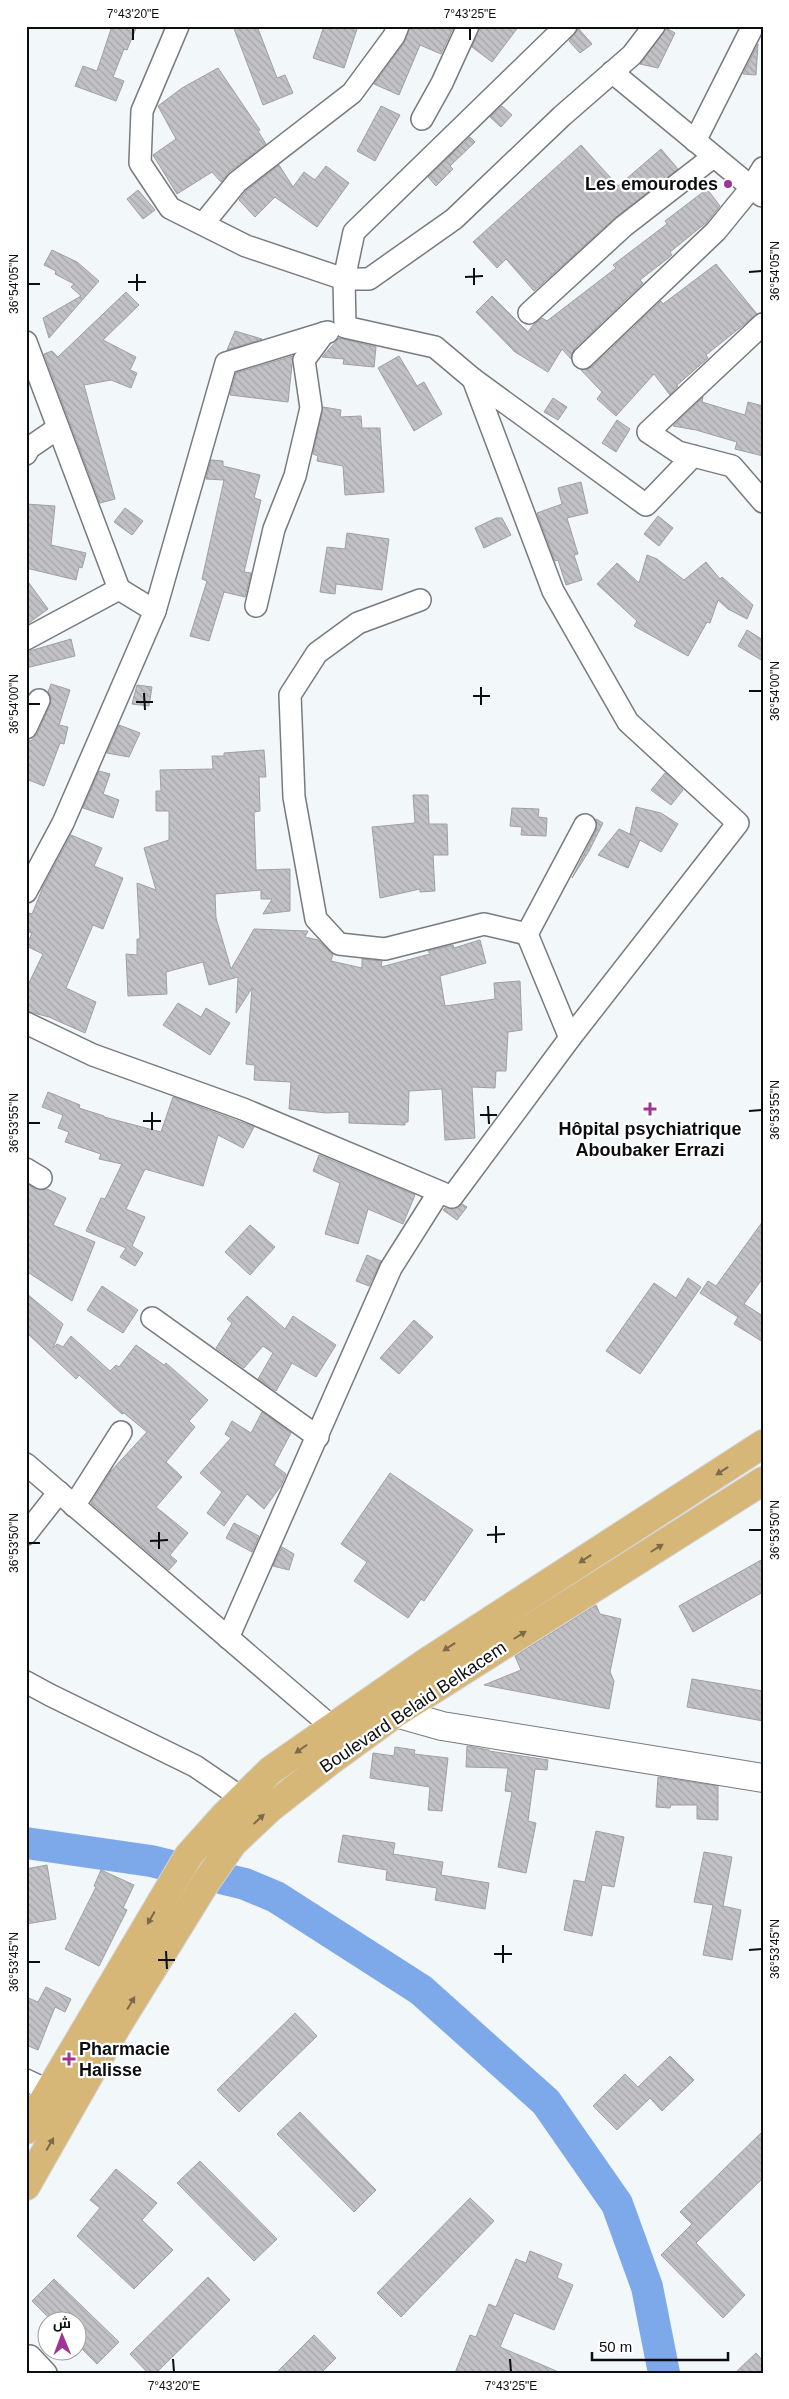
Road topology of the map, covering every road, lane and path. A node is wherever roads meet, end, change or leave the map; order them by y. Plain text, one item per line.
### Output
1 (178, 26) edge
2 (398, 26) edge
3 (468, 26) edge
4 (566, 26) edge
5 (654, 26) edge
6 (753, 26) edge
7 (612, 72) junction
8 (422, 119) dead end
9 (695, 142) junction
10 (714, 157) junction
11 (763, 168) edge
12 (757, 192) edge
13 (202, 224) junction
14 (344, 279) junction
15 (529, 313) dead end
16 (763, 324) edge
17 (345, 327) junction
18 (324, 333) junction
19 (26, 342) edge
20 (583, 358) dead end
21 (473, 379) junction
22 (58, 428) junction
23 (26, 454) edge
24 (693, 456) junction
25 (763, 502) edge
26 (119, 590) junction
27 (420, 600) dead end
28 (256, 606) dead end
29 (155, 611) junction
30 (26, 639) edge
31 (39, 700) dead end
32 (26, 728) edge
33 (585, 825) dead end
34 (26, 892) edge
35 (527, 934) junction
36 (26, 1023) edge
37 (570, 1038) junction
38 (439, 1192) junction
39 (152, 1318) dead end
40 (121, 1432) dead end
41 (318, 1437) junction
42 (763, 1444) edge
43 (26, 1464) edge
44 (763, 1481) edge
45 (67, 1499) junction
46 (26, 1534) edge
47 (228, 1638) junction
48 (26, 1682) edge
49 (372, 1700) junction
50 (396, 1713) junction
51 (332, 1727) junction
52 (763, 1778) edge
53 (242, 1798) junction
54 (38, 2085) edge
55 (73, 2104) junction
56 (26, 2130) edge
57 (26, 2186) edge
58 (26, 2360) edge
59 (46, 2373) edge

1 - 13 street
2 - 13 street
3 - 8 street
4 - 14 street
5 - 7 street
6 - 9 street
7 - 9 street
7 - 14 street
9 - 10 street
10 - 12 street
10 - 15 street
11 - 12 street
12 - 20 street
13 - 14 street
14 - 17 street
16 - 24 street
17 - 18 street
17 - 21 street
18 - 28 street
18 - 29 street
19 - 22 street
21 - 24 street
21 - 37 street
22 - 23 street
22 - 26 street
24 - 25 street
26 - 29 street
26 - 30 street
27 - 35 street
29 - 34 street
31 - 32 street
33 - 35 street
35 - 37 street
36 - 38 street
37 - 38 street
38 - 41 street
39 - 41 street
40 - 45 street
41 - 47 street
42 -> 49 main road, Boulevard Belaid Belkacem
43 - 45 street
50 -> 44 main road, Boulevard Belaid Belkacem
45 - 46 street
45 - 47 street
47 - 51 street
48 - 53 street
49 - 50 street
49 - 51 main road, Boulevard Belaid Belkacem
50 - 52 street
55 -> 50 main road, Boulevard Belaid Belkacem
51 -> 53 main road, Boulevard Belaid Belkacem
53 -> 54 main road, Boulevard Belaid Belkacem
54 - 55 street
54 - 56 main road, Boulevard Belaid Belkacem
57 -> 55 main road, Boulevard Belaid Belkacem
58 - 59 street

